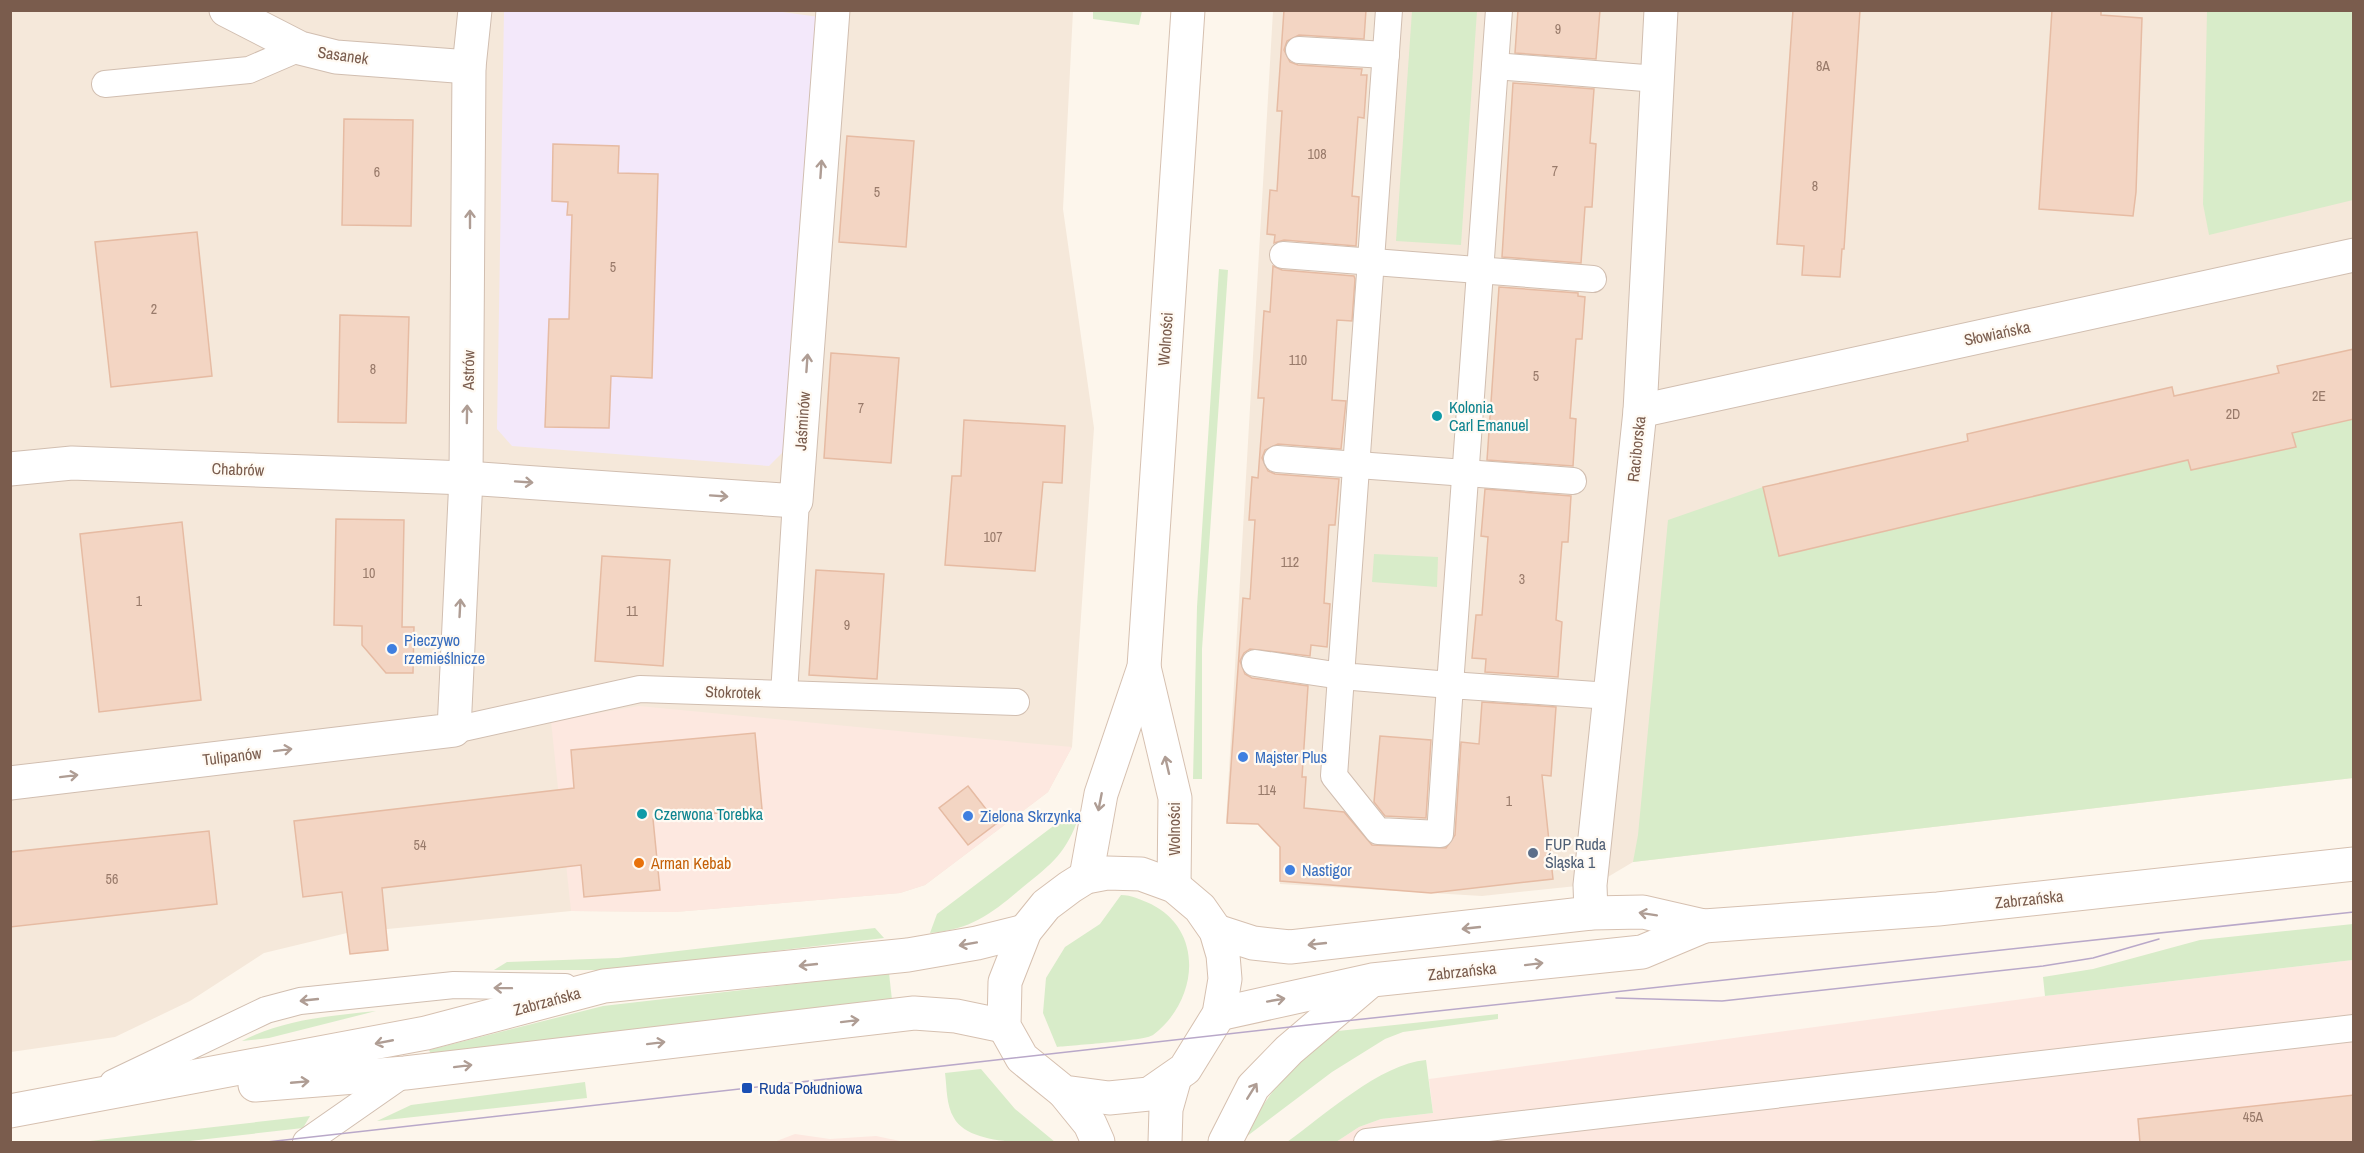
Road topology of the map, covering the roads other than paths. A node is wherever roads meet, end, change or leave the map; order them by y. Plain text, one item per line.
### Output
1 (226, 10) edge
2 (475, 10) edge
3 (833, 10) edge
4 (1188, 10) edge
5 (1389, 10) edge
6 (1499, 10) edge
7 (1661, 10) edge
8 (300, 48) junction
9 (1299, 50) dead end
10 (1386, 55) junction
11 (1495, 66) junction
12 (469, 67) junction
13 (1658, 79) junction
14 (105, 84) dead end
15 (1283, 255) dead end
16 (2354, 255) edge
17 (1371, 262) junction
18 (1480, 271) junction
19 (1593, 279) dead end
20 (1640, 411) junction
21 (1277, 459) dead end
22 (1356, 465) junction
23 (10, 469) edge
24 (1466, 473) junction
25 (466, 478) junction
26 (1573, 481) dead end
27 (796, 501) junction
28 (1255, 663) dead end
29 (1144, 667) junction
30 (1341, 676) junction
31 (1450, 684) junction
32 (784, 694) junction
33 (1610, 696) junction
34 (1016, 702) dead end
35 (454, 730) junction
36 (10, 783) edge
37 (2354, 864) edge
38 (1086, 877) junction
39 (1174, 886) junction
40 (1590, 899) junction
41 (1704, 926) junction
42 (1025, 931) junction
43 (1216, 931) junction
44 (1372, 980) junction
45 (604, 986) junction
46 (1219, 1014) junction
47 (1004, 1026) junction
48 (2354, 1028) edge
49 (405, 1073) junction
50 (1175, 1077) junction
51 (1064, 1092) junction
52 (74, 1101) junction
53 (10, 1111) edge
54 (306, 1143) edge
55 (1098, 1143) edge
56 (1165, 1143) edge
57 (1225, 1143) edge
58 (1367, 1143) edge

1 - 8 street, Sasanek
2 - 12 street, Astrów
27 -> 3 street, Jaśminów
4 - 29 street, Wolności
5 - 10 lane
6 - 11 lane
7 - 13 street, Raciborska
8 - 12 street, Sasanek
8 - 14 lane
9 - 10 lane
10 - 17 lane
11 - 13 lane
11 - 18 lane
25 -> 12 street, Astrów
13 - 20 street, Raciborska
15 - 17 lane
16 - 20 street, Słowiańska
17 - 18 lane
17 - 22 lane
18 - 19 lane
18 - 24 lane
20 - 33 street, Raciborska
21 - 22 lane
22 - 24 lane
22 - 30 lane
23 - 25 street, Chabrów
24 - 26 lane
24 - 31 lane
25 -> 27 street
35 -> 25 street, Astrów
27 - 32 lane
28 - 30 lane
29 -> 38 street, Wolności
39 -> 29 street, Wolności
30 - 31 lane
30 - 31 lane
31 - 33 lane
32 - 34 lane, Stokrotek
32 - 35 lane, Stokrotek
33 - 40 street, Raciborska
36 -> 35 street, Tulipanów
37 - 41 street, Zabrzańska
38 - 39 street
38 - 42 street
39 - 43 street
41 -> 40 street, Zabrzańska
40 -> 43 street, Zabrzańska
44 -> 41 street, Zabrzańska
42 -> 45 street, Zabrzańska
42 - 47 street
43 - 46 street
46 -> 44 street, Zabrzańska
57 -> 44 street
45 -> 52 street, Zabrzańska
45 -> 52 lane
46 - 50 street
49 -> 47 street, Zabrzańska
47 - 51 street
48 - 58 lane
52 -> 49 street, Zabrzańska
49 - 54 lane
50 - 51 street
50 - 56 street
51 - 55 street
52 - 53 street, Zabrzańska

